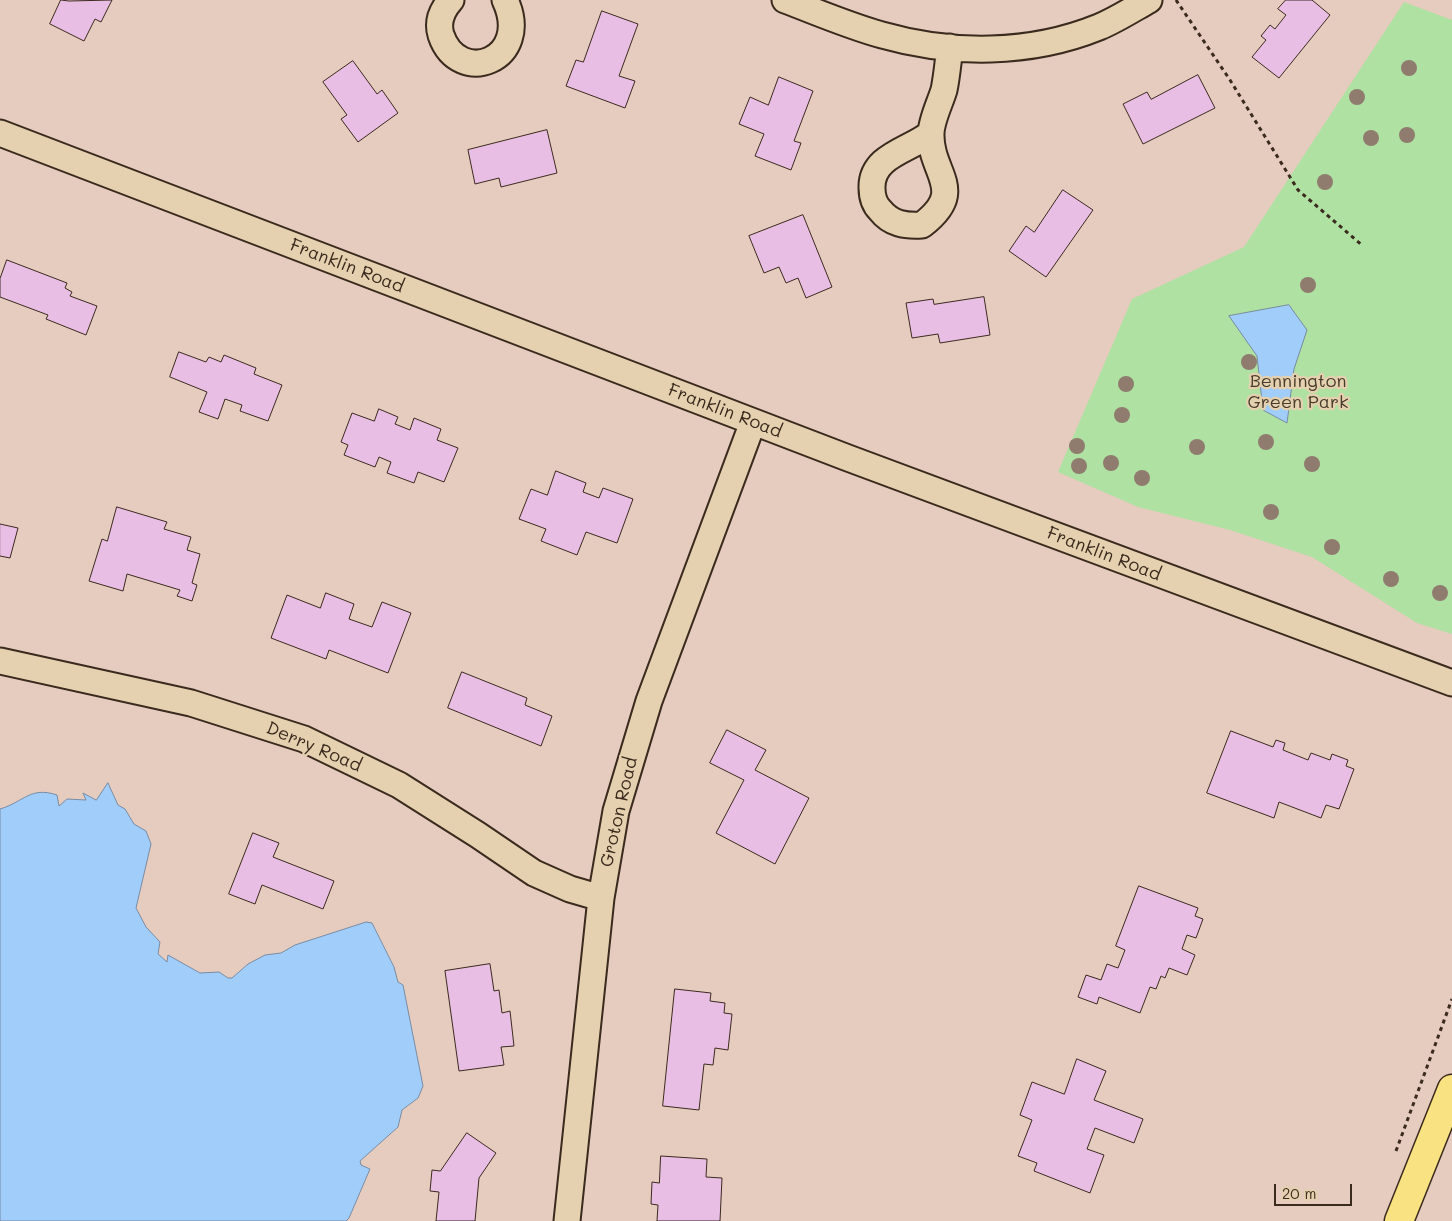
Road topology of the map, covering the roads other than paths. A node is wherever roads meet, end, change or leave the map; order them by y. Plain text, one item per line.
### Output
1 (451, 0) edge
2 (505, 0) edge
3 (785, 0) edge
4 (1149, 0) edge
5 (950, 47) junction
6 (0, 132) edge
7 (931, 133) dead end
8 (752, 422) junction
9 (0, 662) edge
10 (1452, 684) edge
11 (602, 898) junction
12 (1452, 1089) edge
13 (566, 1221) edge
14 (1399, 1221) edge

1 - 2 street
3 - 5 street
4 - 5 street
5 - 7 street
6 - 8 street, Franklin Road
8 - 10 street, Franklin Road
8 - 11 street, Groton Road
9 - 11 street, Derry Road
11 - 13 street, Groton Road
12 - 14 main road

